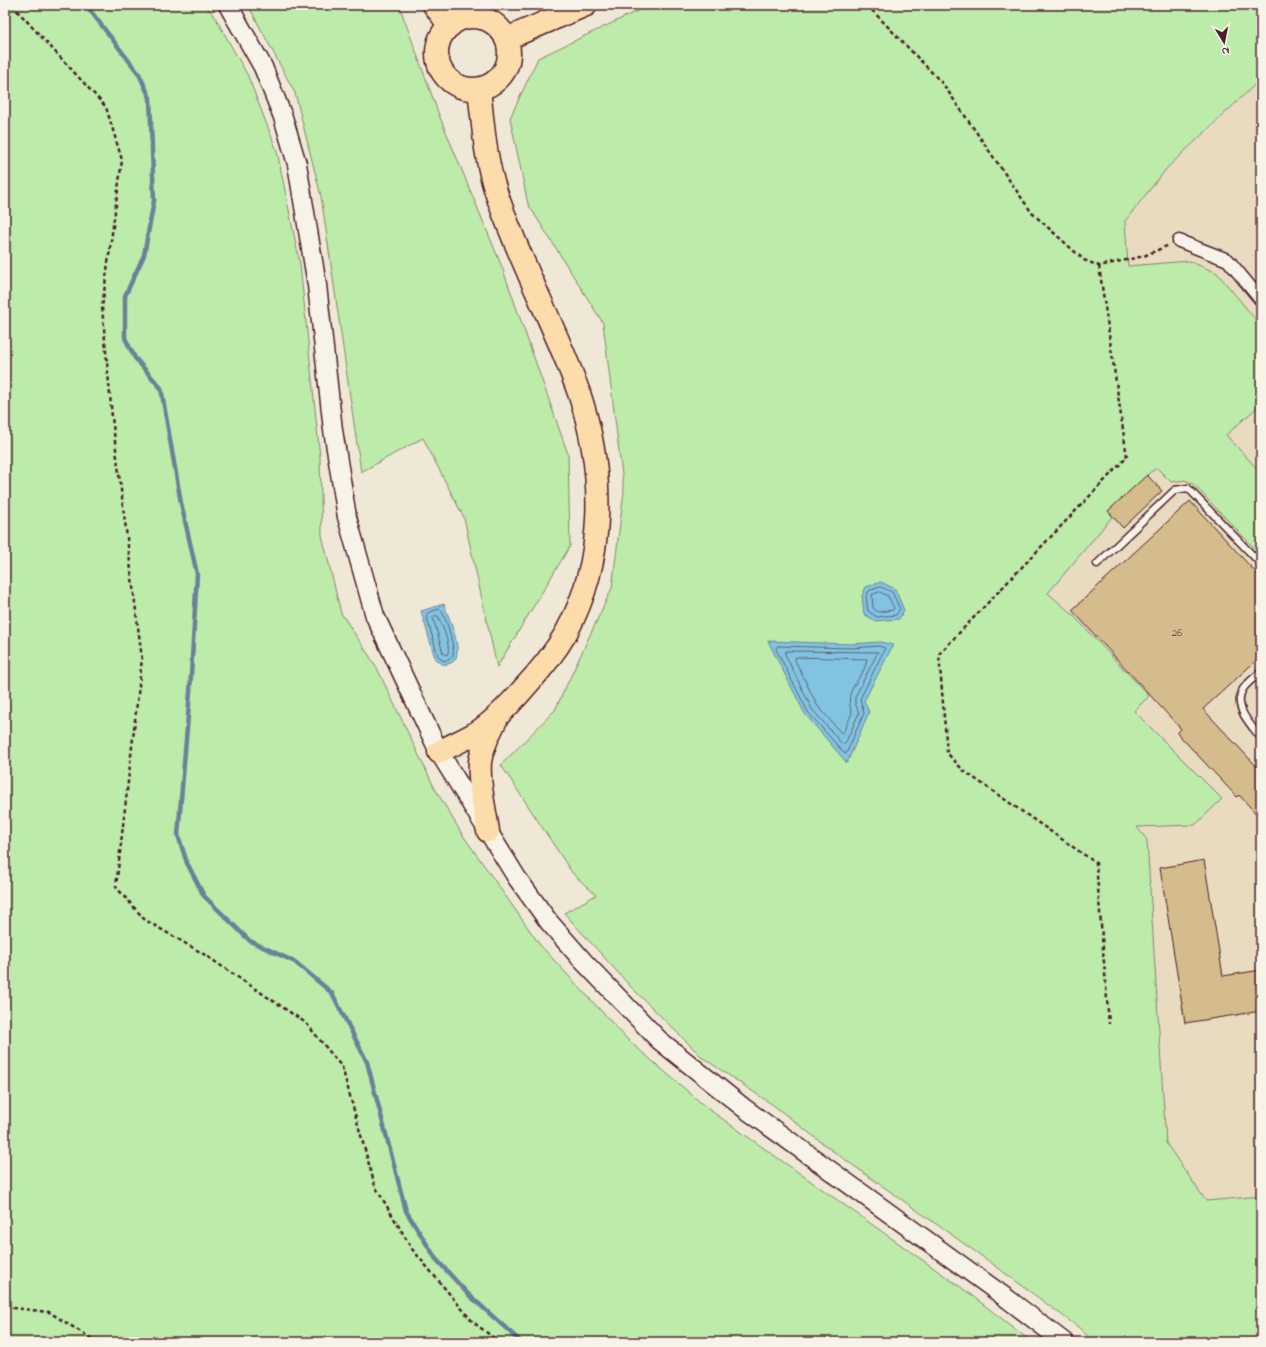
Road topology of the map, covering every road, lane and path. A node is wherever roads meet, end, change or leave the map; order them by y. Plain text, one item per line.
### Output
1 (12, 5) edge
2 (228, 5) edge
3 (434, 5) edge
4 (586, 5) edge
5 (868, 5) edge
6 (450, 26) junction
7 (506, 39) junction
8 (479, 89) junction
9 (1179, 241) joint
10 (1099, 266) junction
11 (1261, 300) edge
12 (1097, 564) dead end
13 (1261, 564) edge
14 (1261, 672) edge
15 (498, 715) junction
16 (1261, 738) edge
17 (439, 752) junction
18 (488, 831) junction
19 (1109, 1024) dead end
20 (5, 1307) edge
21 (97, 1342) edge
22 (499, 1342) edge
23 (1064, 1342) edge

1 - 22 path
2 - 17 main road
3 - 6 highway
4 - 7 highway
5 - 10 path
6 - 7 highway
6 - 8 highway
7 - 8 highway
8 - 15 highway
9 - 10 path
9 - 11 street
10 - 19 path
12 - 13 lane
14 - 16 lane
15 - 17 highway
15 - 18 highway
17 - 18 main road
18 - 23 main road
20 - 21 path

